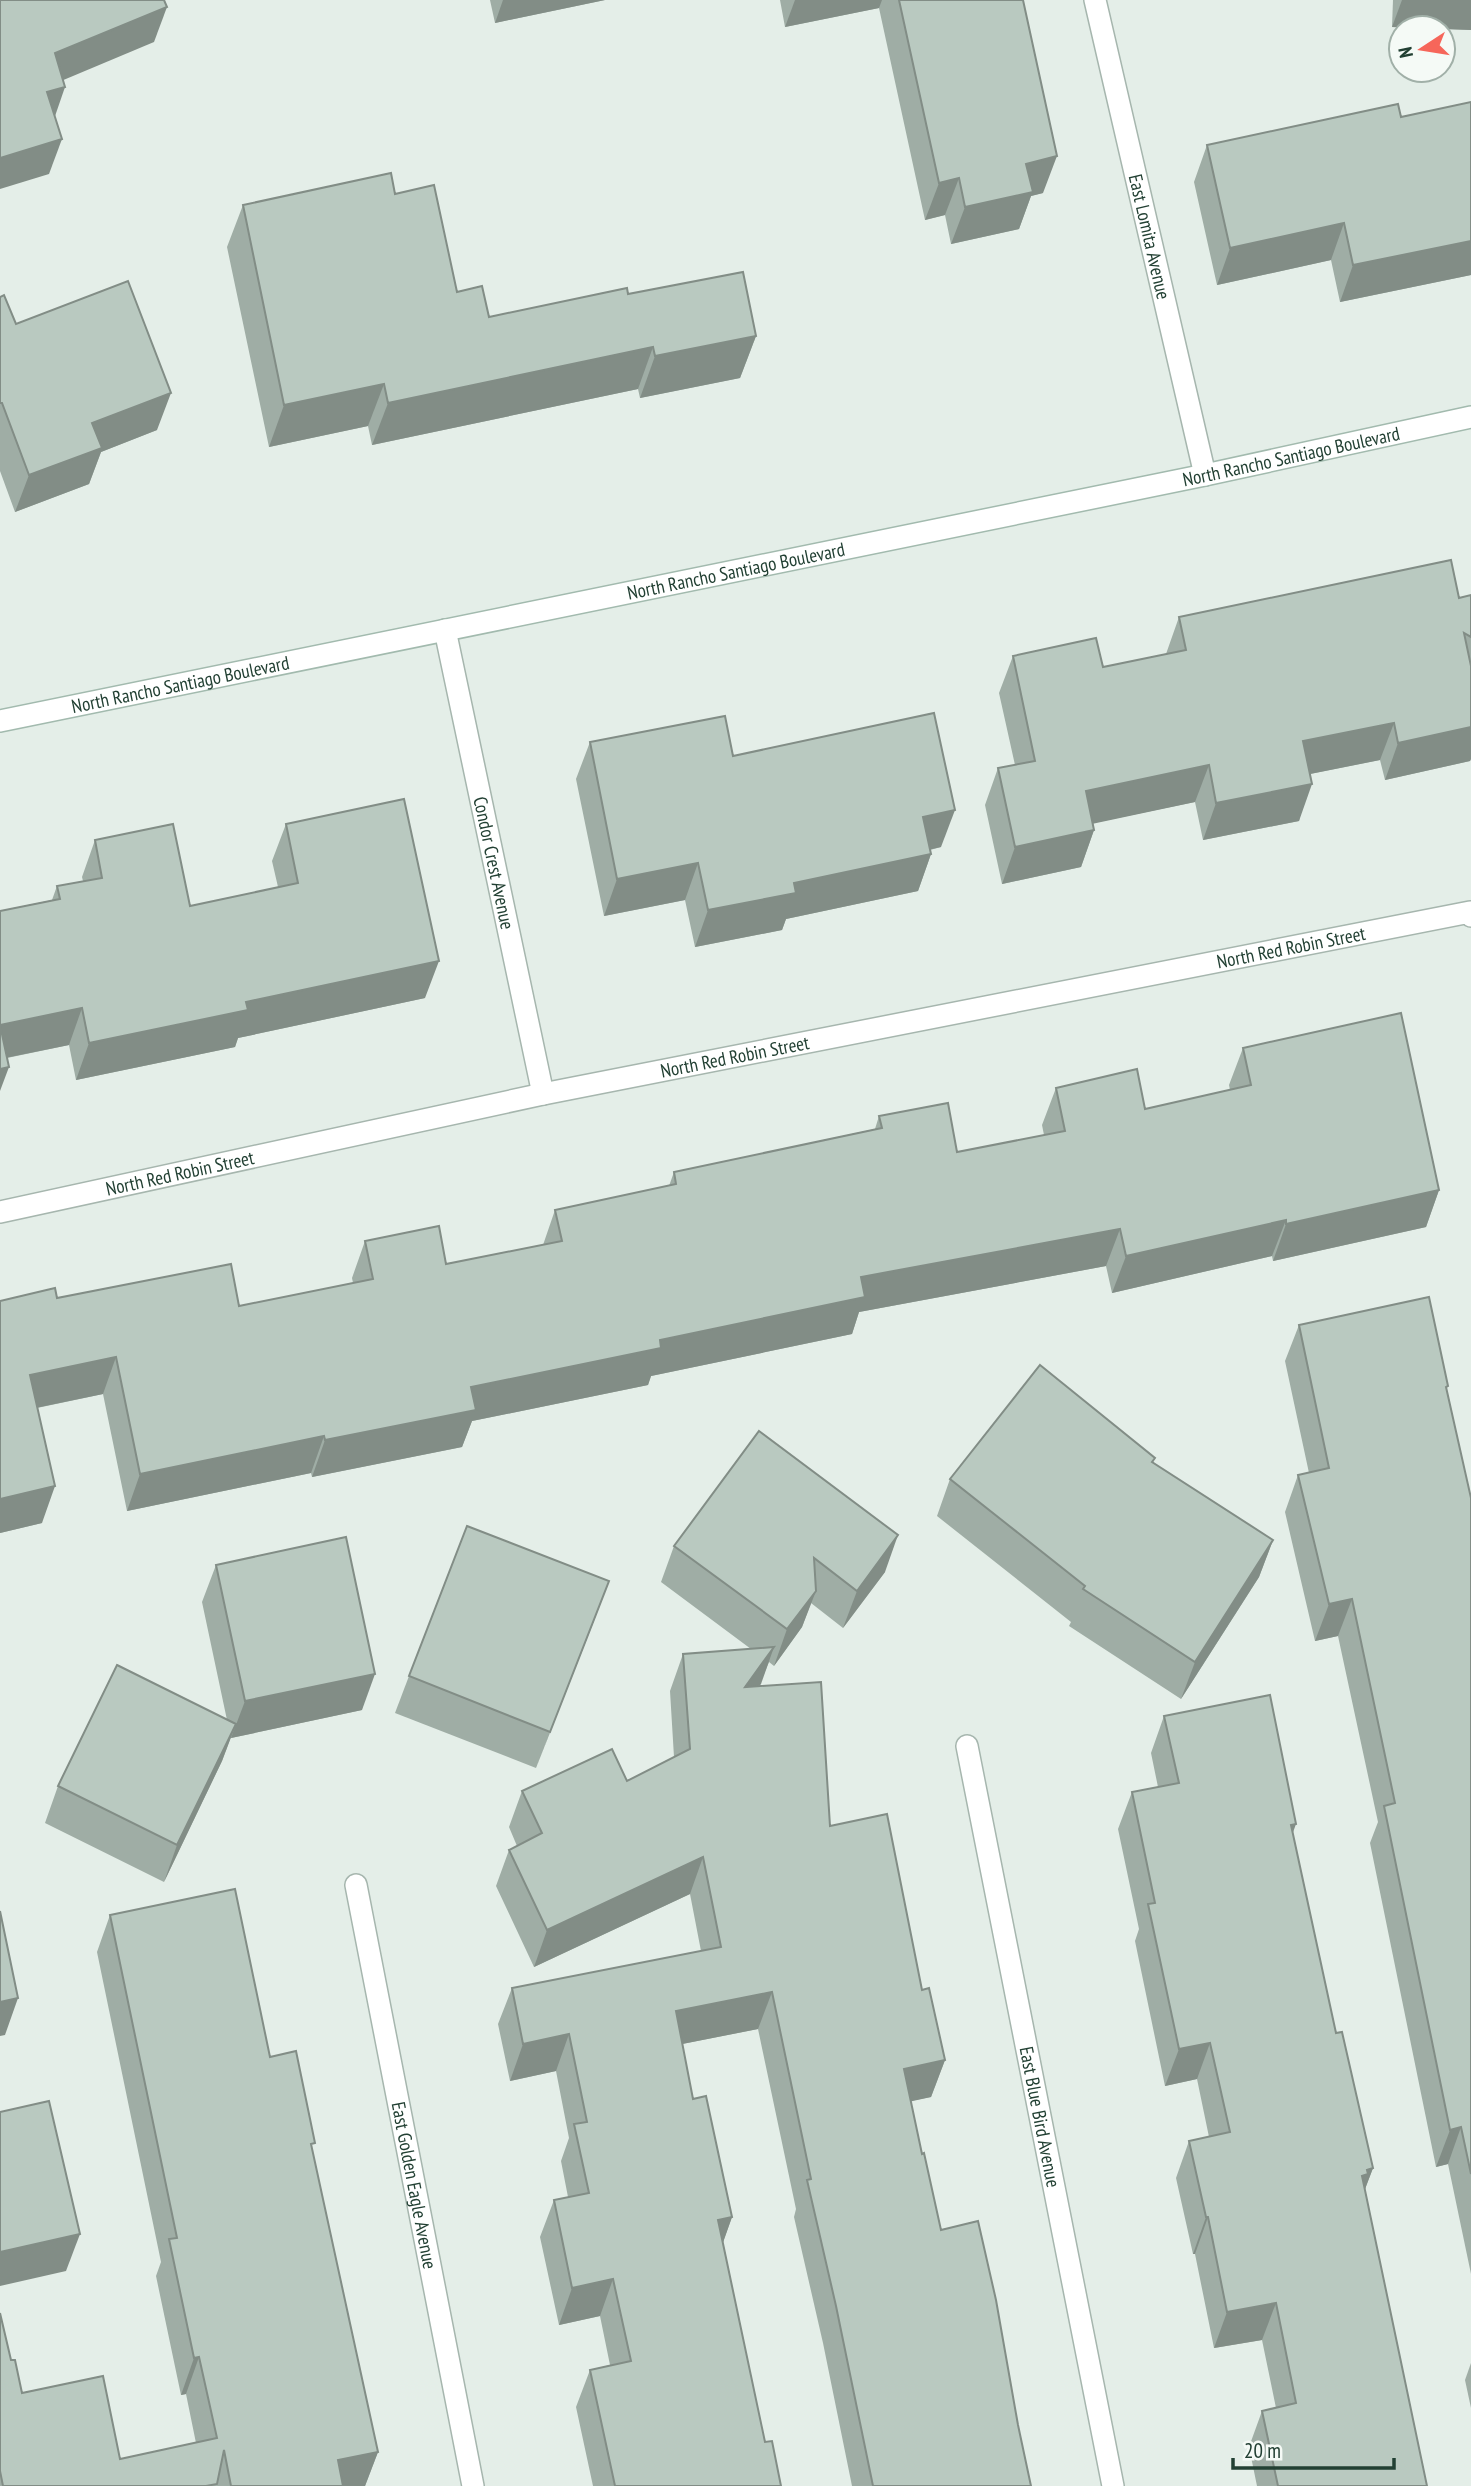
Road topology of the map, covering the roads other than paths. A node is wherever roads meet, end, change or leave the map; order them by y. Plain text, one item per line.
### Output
1 (1095, 0) edge
2 (1471, 417) edge
3 (1205, 475) junction
4 (446, 631) junction
5 (0, 721) edge
6 (1471, 914) edge
7 (543, 1094) junction
8 (0, 1212) edge
9 (967, 1746) dead end
10 (356, 1885) dead end
11 (473, 2486) edge
12 (1113, 2486) edge

1 - 3 street, East Lomita Avenue
2 - 3 street, North Rancho Santiago Boulevard
3 - 4 street, North Rancho Santiago Boulevard
4 - 5 street, North Rancho Santiago Boulevard
4 - 7 street, Condor Crest Avenue
6 - 7 street, North Red Robin Street
7 - 8 street, North Red Robin Street
9 - 12 street, East Blue Bird Avenue
10 - 11 street, East Golden Eagle Avenue

